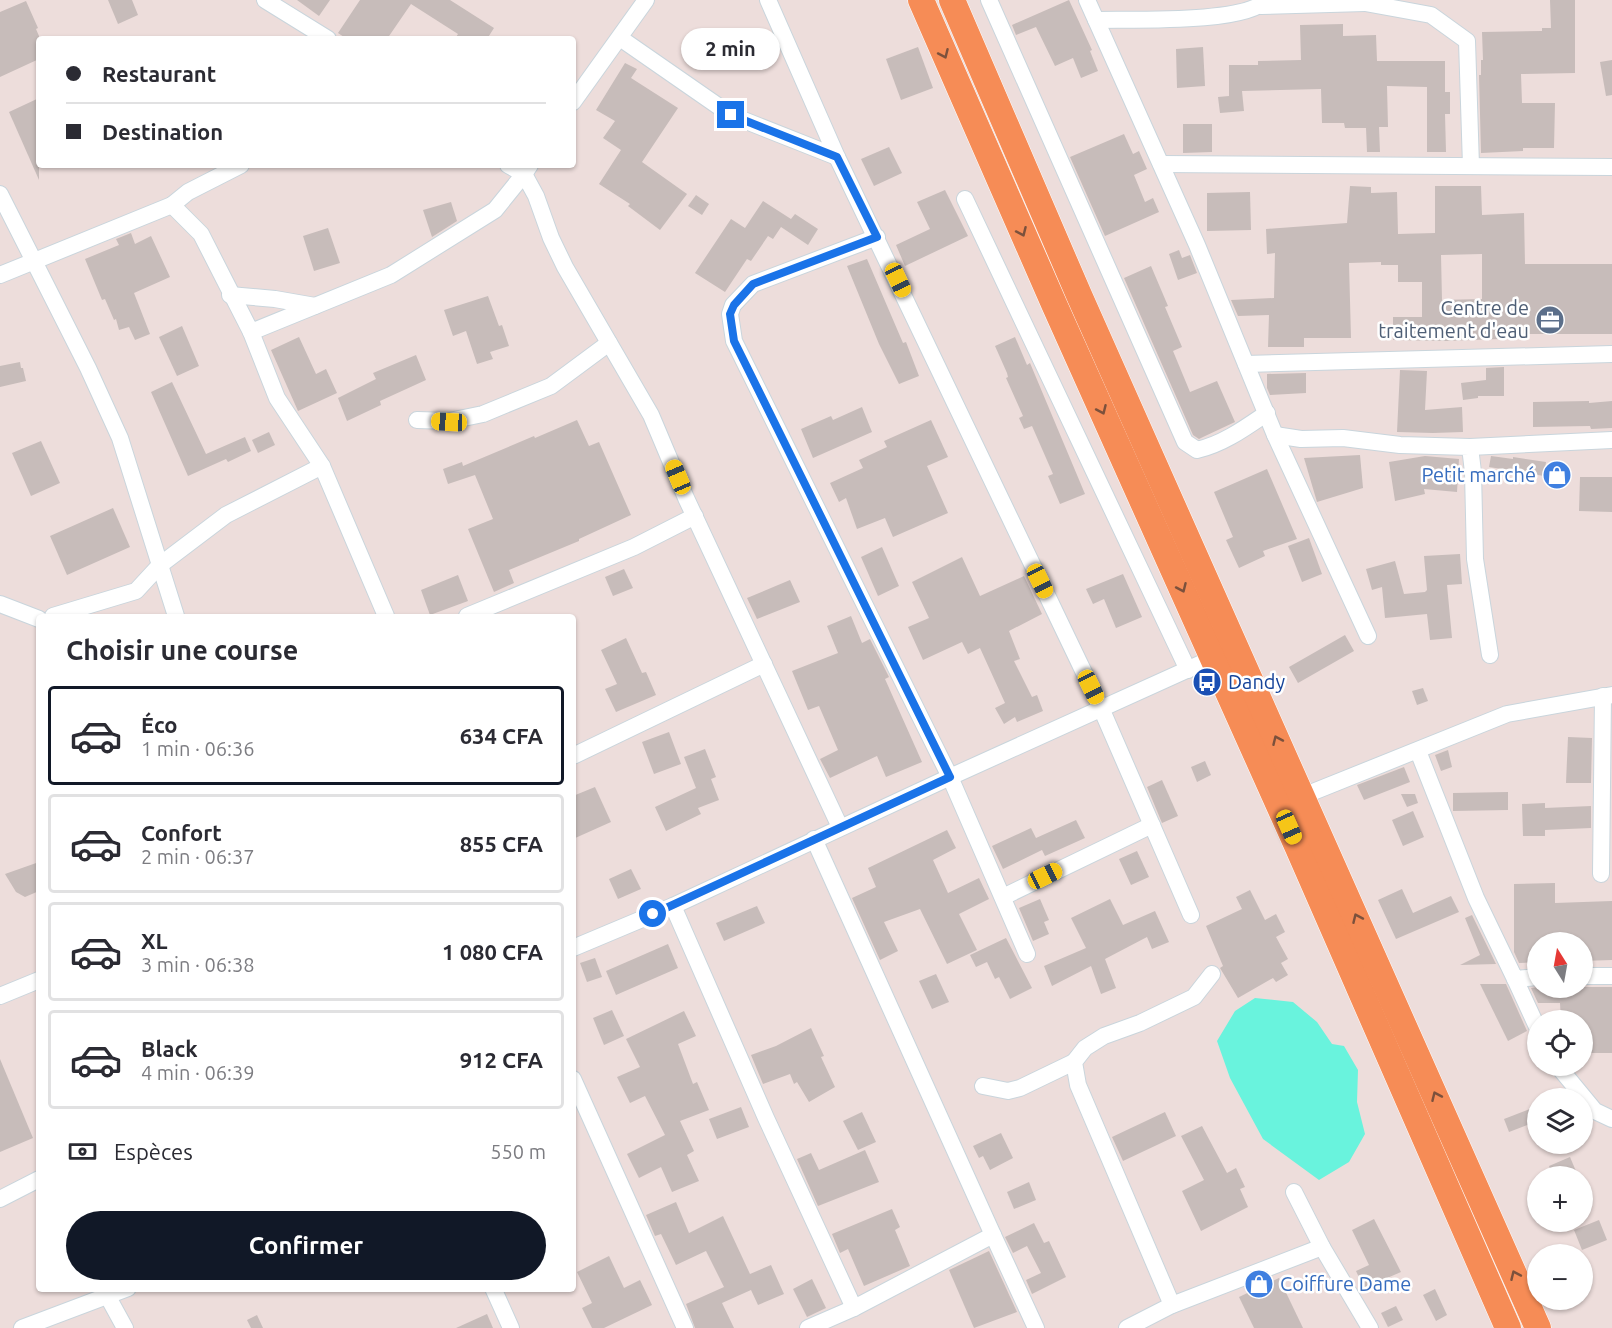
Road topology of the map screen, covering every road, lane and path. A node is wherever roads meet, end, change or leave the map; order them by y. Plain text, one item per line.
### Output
1 (265, 0) edge
2 (646, 0) edge
3 (768, 0) edge
4 (921, 0) edge
5 (952, 0) edge
6 (989, 0) edge
7 (1087, 0) edge
8 (1366, 2) edge
9 (1264, 3) edge
10 (1096, 20) junction
11 (323, 36) edge
12 (620, 38) junction
13 (576, 98) edge
14 (837, 157) junction
15 (1161, 164) junction
16 (1471, 166) junction
17 (1612, 167) edge
18 (235, 168) edge
19 (527, 169) edge
20 (0, 194) edge
21 (965, 199) dead end
22 (172, 205) junction
23 (877, 237) junction
24 (33, 260) junction
25 (0, 275) edge
26 (230, 295) junction
27 (315, 306) junction
28 (251, 332) junction
29 (609, 343) junction
30 (1612, 354) edge
31 (1246, 364) junction
32 (1267, 413) junction
33 (417, 420) dead end
34 (1275, 435) junction
35 (1612, 440) edge
36 (1470, 447) junction
37 (322, 466) junction
38 (695, 516) junction
39 (160, 565) junction
40 (0, 604) edge
41 (60, 614) edge
42 (175, 614) edge
43 (385, 614) edge
44 (472, 614) edge
45 (36, 618) edge
46 (1368, 636) dead end
47 (1490, 655) dead end
48 (1214, 658) junction
49 (764, 664) junction
50 (1188, 670) junction
51 (1608, 696) edge
52 (1101, 708) junction
53 (1418, 751) junction
54 (576, 755) edge
55 (950, 777) junction
56 (1302, 796) junction
57 (1152, 825) junction
58 (840, 827) junction
59 (814, 839) junction
60 (1601, 874) dead end
61 (1003, 897) junction
62 (673, 906) junction
63 (1191, 915) dead end
64 (576, 947) edge
65 (1027, 954) dead end
66 (1212, 974) dead end
67 (1593, 976) edge
68 (1612, 976) edge
69 (1527, 978) edge
70 (1515, 980) junction
71 (36, 981) edge
72 (0, 996) edge
73 (1529, 1010) edge
74 (1074, 1062) junction
75 (1566, 1076) edge
76 (576, 1086) edge
77 (983, 1086) dead end
78 (1612, 1119) edge
79 (36, 1181) edge
80 (1294, 1192) dead end
81 (0, 1199) edge
82 (993, 1235) junction
83 (1322, 1247) junction
84 (119, 1292) edge
85 (495, 1292) edge
86 (108, 1297) junction
87 (1172, 1305) junction
88 (854, 1308) junction
89 (22, 1328) edge
90 (124, 1328) edge
91 (512, 1328) edge
92 (685, 1328) edge
93 (808, 1328) edge
94 (1036, 1328) edge
95 (1127, 1328) edge
96 (1370, 1328) edge
97 (1508, 1328) edge
98 (1538, 1328) edge

1 - 11 street
2 - 12 street
3 - 14 street
4 -> 48 main road
56 -> 5 main road
6 - 32 street
7 - 10 street
8 - 9 street
8 - 16 street
9 - 10 street
10 - 15 street
12 - 13 street
12 - 14 street
14 - 23 street
15 - 16 street
15 - 31 street
16 - 17 street
18 - 22 street
19 - 27 street
19 - 29 street
20 - 24 street
21 - 50 street
22 - 24 street
22 - 26 street
23 - 52 street
23 - 55 street
24 - 25 street
24 - 39 street
26 - 27 street
26 - 28 street
27 - 28 street
28 - 37 street
29 - 33 street
29 - 38 street
30 - 31 street
31 - 32 street
32 - 34 street
34 - 36 street
34 - 46 street
35 - 36 street
36 - 47 street
37 - 39 street
37 - 43 street
38 - 44 street
38 - 49 street
39 - 41 street
39 - 42 street
40 - 45 street
48 - 50 street
48 - 97 main road
49 - 54 street
49 - 58 street
50 - 52 street
51 - 53 street
51 - 60 street
52 - 55 street
52 - 57 street
53 - 56 street
53 - 70 street
55 - 58 street
55 - 61 street
98 -> 56 main road
57 - 61 street
57 - 63 street
58 - 59 street
59 - 62 street
59 - 82 street
61 - 65 street
62 - 64 street
62 - 88 street
66 - 74 street
67 - 68 street
69 - 70 street
70 - 73 street
71 - 72 street
74 - 77 street
74 - 87 street
75 - 78 street
76 - 92 street
79 - 81 street
80 - 83 street
82 - 88 street
82 - 94 street
83 - 87 street
83 - 96 street
84 - 86 street
85 - 91 street
86 - 89 street
86 - 90 street
87 - 95 street
88 - 93 street

